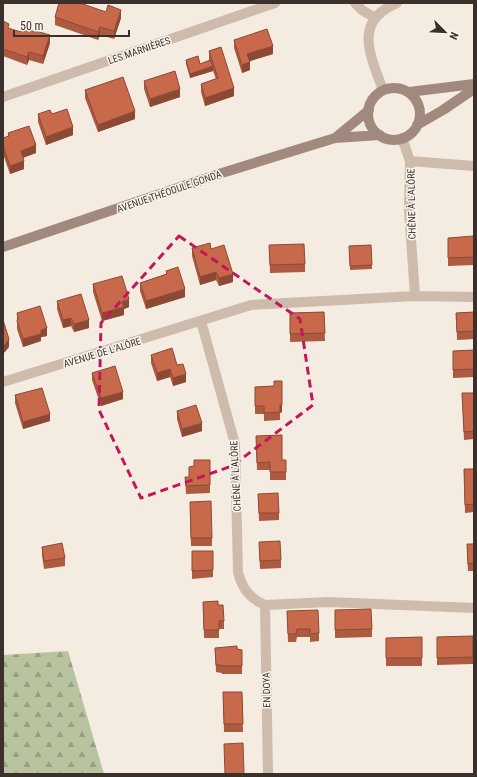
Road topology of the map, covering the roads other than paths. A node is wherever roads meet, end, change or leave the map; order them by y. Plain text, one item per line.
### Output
1 (275, 3) edge
2 (355, 3) edge
3 (397, 3) edge
4 (252, 7) edge
5 (375, 18) junction
6 (474, 84) edge
7 (474, 89) edge
8 (383, 90) junction
9 (409, 92) junction
10 (3, 97) edge
11 (369, 110) junction
12 (417, 125) junction
13 (380, 136) junction
14 (335, 138) junction
15 (402, 138) junction
16 (410, 161) junction
17 (474, 166) edge
18 (3, 247) edge
19 (415, 296) junction
20 (474, 297) edge
21 (201, 321) junction
22 (3, 382) edge
23 (265, 605) junction
24 (474, 608) edge
25 (268, 774) edge

1 - 4 street, LES MARNIÈRES
2 - 5 street
3 - 5 street
4 - 10 street, LES MARNIÈRES
5 - 8 street
6 - 9 main road
7 - 12 main road
8 - 9 main road
8 - 11 main road
9 - 12 main road
11 - 13 main road
11 - 14 main road, AVENUE THÉODULE GONDA
12 - 15 main road
13 - 14 main road, AVENUE THÉODULE GONDA
13 - 15 main road
14 - 18 main road, AVENUE THÉODULE GONDA
15 - 16 street, CHÊNE À L'ALÔRE
16 - 17 street
16 - 19 street, CHÊNE À L'ALÔRE
19 - 20 street
19 - 21 street
21 - 22 street, AVENUE DE L'ALÔRE
21 - 23 street, CHÊNE À L'ALÔRE
23 - 24 street
23 - 25 street, EN DOYA

